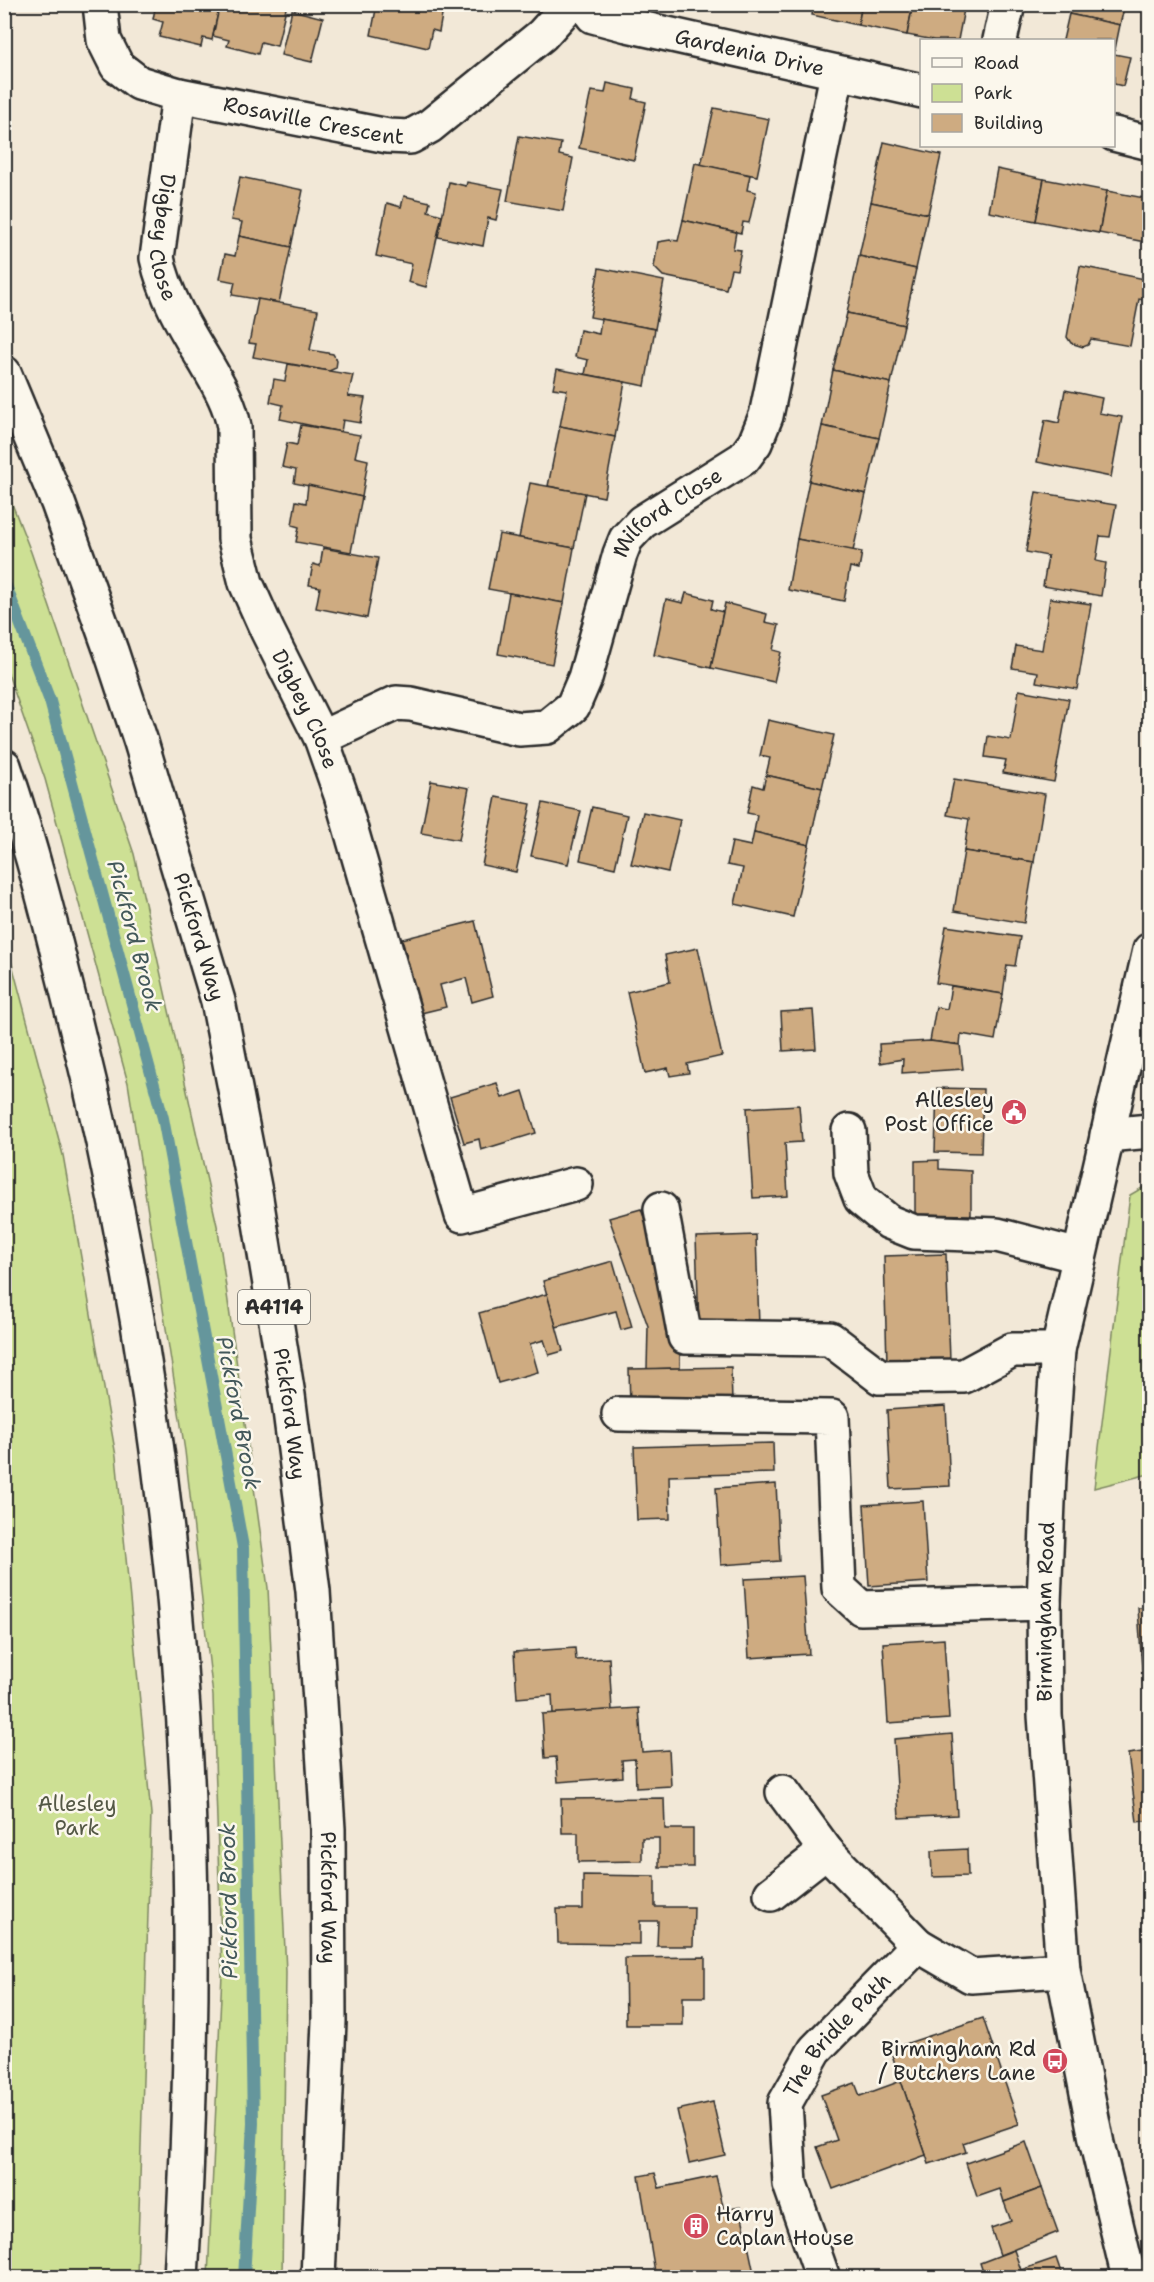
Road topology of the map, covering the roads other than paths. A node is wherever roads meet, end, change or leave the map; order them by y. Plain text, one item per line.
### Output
1 (100, 4) edge
2 (570, 4) edge
3 (584, 4) edge
4 (1008, 4) edge
5 (1000, 39) edge
6 (837, 74) junction
7 (920, 92) edge
8 (179, 95) junction
9 (1115, 134) edge
10 (1149, 143) edge
11 (4, 373) edge
12 (321, 738) junction
13 (4, 766) edge
14 (1149, 950) edge
15 (849, 1131) dead end
16 (1149, 1131) edge
17 (1107, 1135) junction
18 (576, 1184) dead end
19 (661, 1209) dead end
20 (1079, 1256) junction
21 (1058, 1350) junction
22 (619, 1414) dead end
23 (1044, 1603) junction
24 (783, 1792) dead end
25 (826, 1851) junction
26 (771, 1894) dead end
27 (918, 1945) junction
28 (1063, 1970) junction
29 (181, 2277) edge
30 (318, 2277) edge
31 (823, 2277) edge
32 (1129, 2277) edge

1 - 8 main road, Rosaville Crescent
2 - 8 main road, Rosaville Crescent
3 - 6 main road, Gardenia Drive
4 - 5 main road
6 - 7 main road, Gardenia Drive
6 - 12 main road, Milford Close
8 - 12 main road, Digbey Close
9 - 10 main road
11 - 30 main road, Pickford Way / A4114
12 - 18 main road, Digbey Close
13 - 29 main road
14 - 17 main road, Birmingham Road
15 - 20 main road
16 - 17 main road
17 - 20 main road, Birmingham Road
19 - 21 main road
20 - 21 main road, Birmingham Road
21 - 23 main road, Birmingham Road
22 - 23 main road
23 - 28 main road, Birmingham Road
24 - 25 main road
25 - 26 main road
25 - 27 main road
27 - 28 main road
27 - 31 main road, The Bridle Path
28 - 32 main road, Birmingham Road

